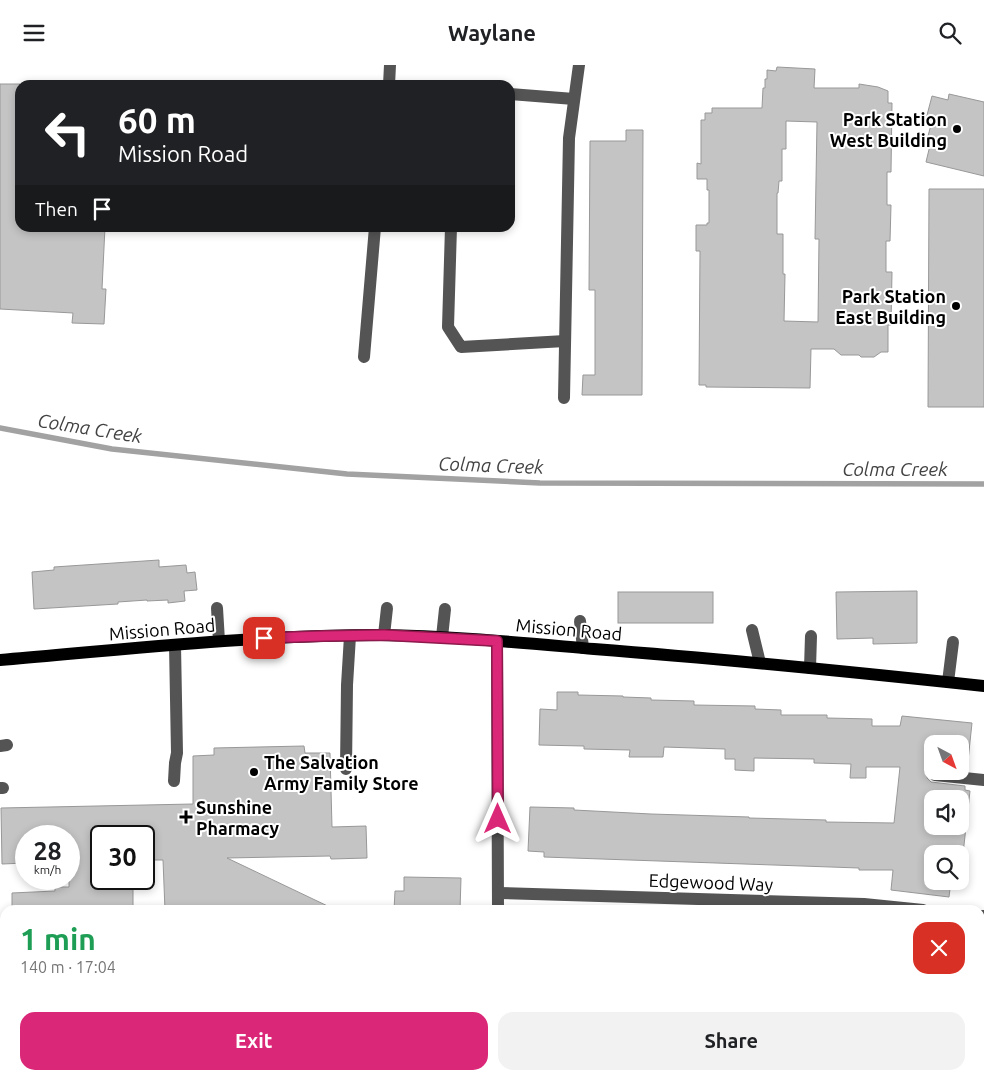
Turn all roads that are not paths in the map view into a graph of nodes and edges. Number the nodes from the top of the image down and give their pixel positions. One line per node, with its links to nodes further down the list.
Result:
1 (390, 65): 3 (street)
2 (579, 65): 5 (street)
3 (388, 80)
4 (515, 94): 5 (street)
5 (574, 99): 8 (street)
6 (375, 232): 9 (street)
7 (450, 232): 8 (street)
8 (565, 341): 10 (street)
9 (364, 357)
10 (564, 398)
11 (218, 608): 20 (street)
12 (386, 608): 16 (street)
13 (445, 609): 18 (street)
14 (580, 621): 24 (street)
15 (752, 631): 26 (street)
16 (384, 635): 17 (main road, Mission Road); 18 (main road, Mission Road)
17 (350, 636): 20 (main road, Mission Road); 30 (street)
18 (442, 637): 21 (main road, Mission Road)
19 (810, 637): 27 (street)
20 (219, 641): 23 (main road, Mission Road)
21 (497, 641): 24 (main road, Mission Road); 34 (street)
22 (953, 642): 28 (street)
23 (175, 645): 25 (main road, Mission Road); 33 (street)
24 (583, 648): 26 (main road, Mission Road)
25 (0, 660)
26 (760, 663): 27 (main road, Mission Road)
27 (810, 668): 28 (main road, Mission Road)
28 (948, 682): 29 (main road, Mission Road)
29 (984, 687)
30 (346, 769)
31 (969, 778): 32 (street)
32 (984, 780)
33 (174, 781)
34 (498, 893): 35 (street); 36 (street, Edgewood Way)
35 (498, 905)
36 (874, 905)

